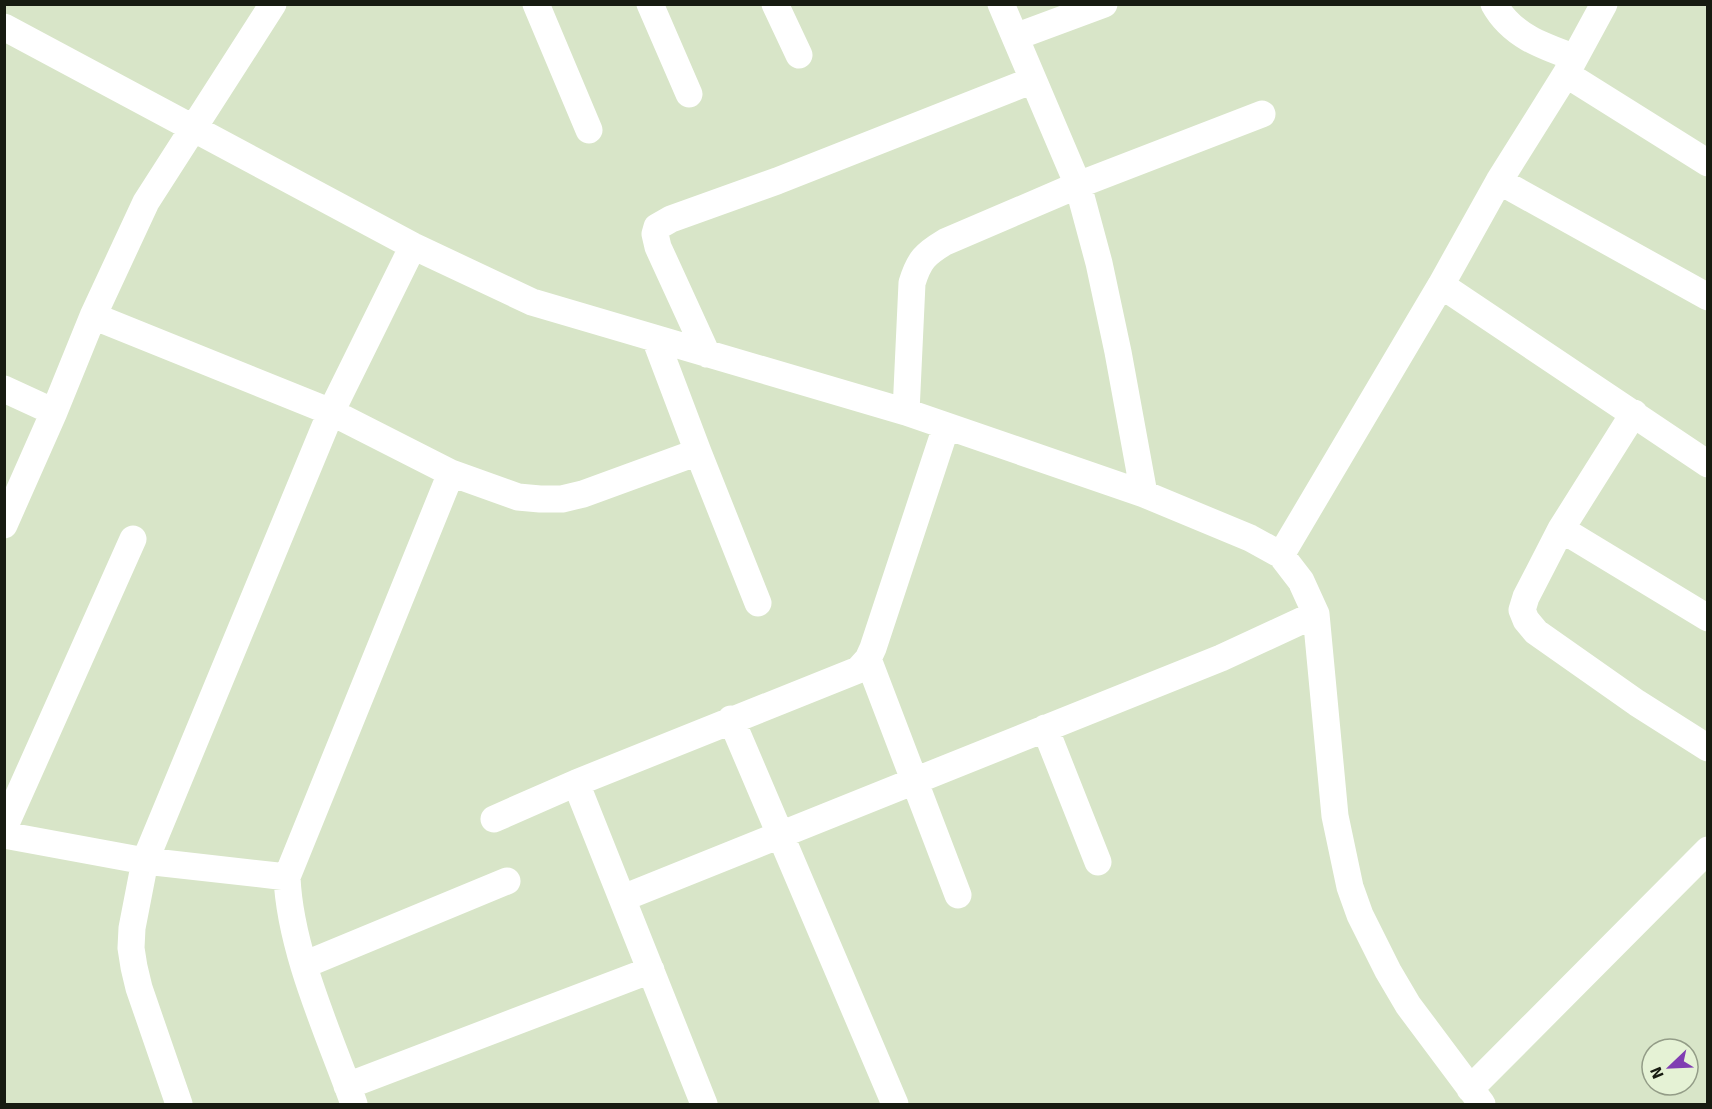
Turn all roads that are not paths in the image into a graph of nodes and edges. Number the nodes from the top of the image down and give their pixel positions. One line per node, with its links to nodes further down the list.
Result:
1 (273, 4): 16 (street)
2 (536, 4): 17 (street)
3 (650, 4): 14 (street)
4 (775, 4): 11 (street)
5 (1001, 4): 10 (street)
6 (1104, 4): 10 (street)
7 (1494, 4): 12 (street)
8 (1604, 4): 12 (street)
9 (4, 27): 16 (street)
10 (1015, 37): 13 (street)
11 (799, 55)
12 (1569, 65): 18 (street); 19 (street)
13 (1033, 80): 20 (street); 26 (street)
14 (689, 94)
15 (1262, 114): 20 (street)
16 (193, 128): 21 (street); 24 (street)
17 (589, 129)
18 (1707, 163)
19 (1499, 181): 22 (street); 23 (street)
20 (1078, 185): 30 (street); 37 (street)
21 (413, 246): 25 (street); 29 (street)
22 (1441, 285): 31 (street); 41 (street)
23 (1707, 297)
24 (93, 316): 28 (street); 29 (street)
25 (656, 340): 26 (street); 33 (street)
26 (706, 354): 30 (street)
27 (4, 389): 28 (street)
28 (54, 412): 36 (street)
29 (331, 412): 35 (street); 56 (street)
30 (906, 412): 32 (street)
31 (1634, 413): 34 (street); 39 (street)
32 (946, 428): 37 (street); 45 (street)
33 (698, 452): 35 (street); 42 (street)
34 (1707, 464)
35 (451, 473): 58 (street)
36 (13, 484): 38 (street)
37 (1144, 494): 41 (street)
38 (4, 525)
39 (1561, 529): 44 (street); 48 (street)
40 (133, 539): 52 (street)
41 (1281, 555): 43 (street)
42 (758, 603)
43 (1316, 614): 47 (street); 65 (street)
44 (1707, 618)
45 (868, 659): 46 (street); 49 (street)
46 (732, 719): 50 (street); 53 (street)
47 (1045, 728): 49 (street); 57 (street)
48 (1707, 747)
49 (915, 780): 53 (street); 60 (street)
50 (576, 783): 51 (street); 61 (street)
51 (494, 819)
52 (4, 828)
53 (780, 835): 61 (street); 68 (street)
54 (4, 836): 56 (street)
55 (1707, 850): 65 (street)
56 (145, 861): 58 (street); 66 (street)
57 (1098, 862)
58 (286, 877): 62 (street)
59 (507, 880): 62 (street)
60 (958, 895)
61 (623, 898): 63 (street)
62 (304, 965): 64 (street)
63 (651, 970): 64 (street); 67 (street)
64 (350, 1095)
65 (1476, 1097)
66 (179, 1104)
67 (704, 1104)
68 (895, 1104)

